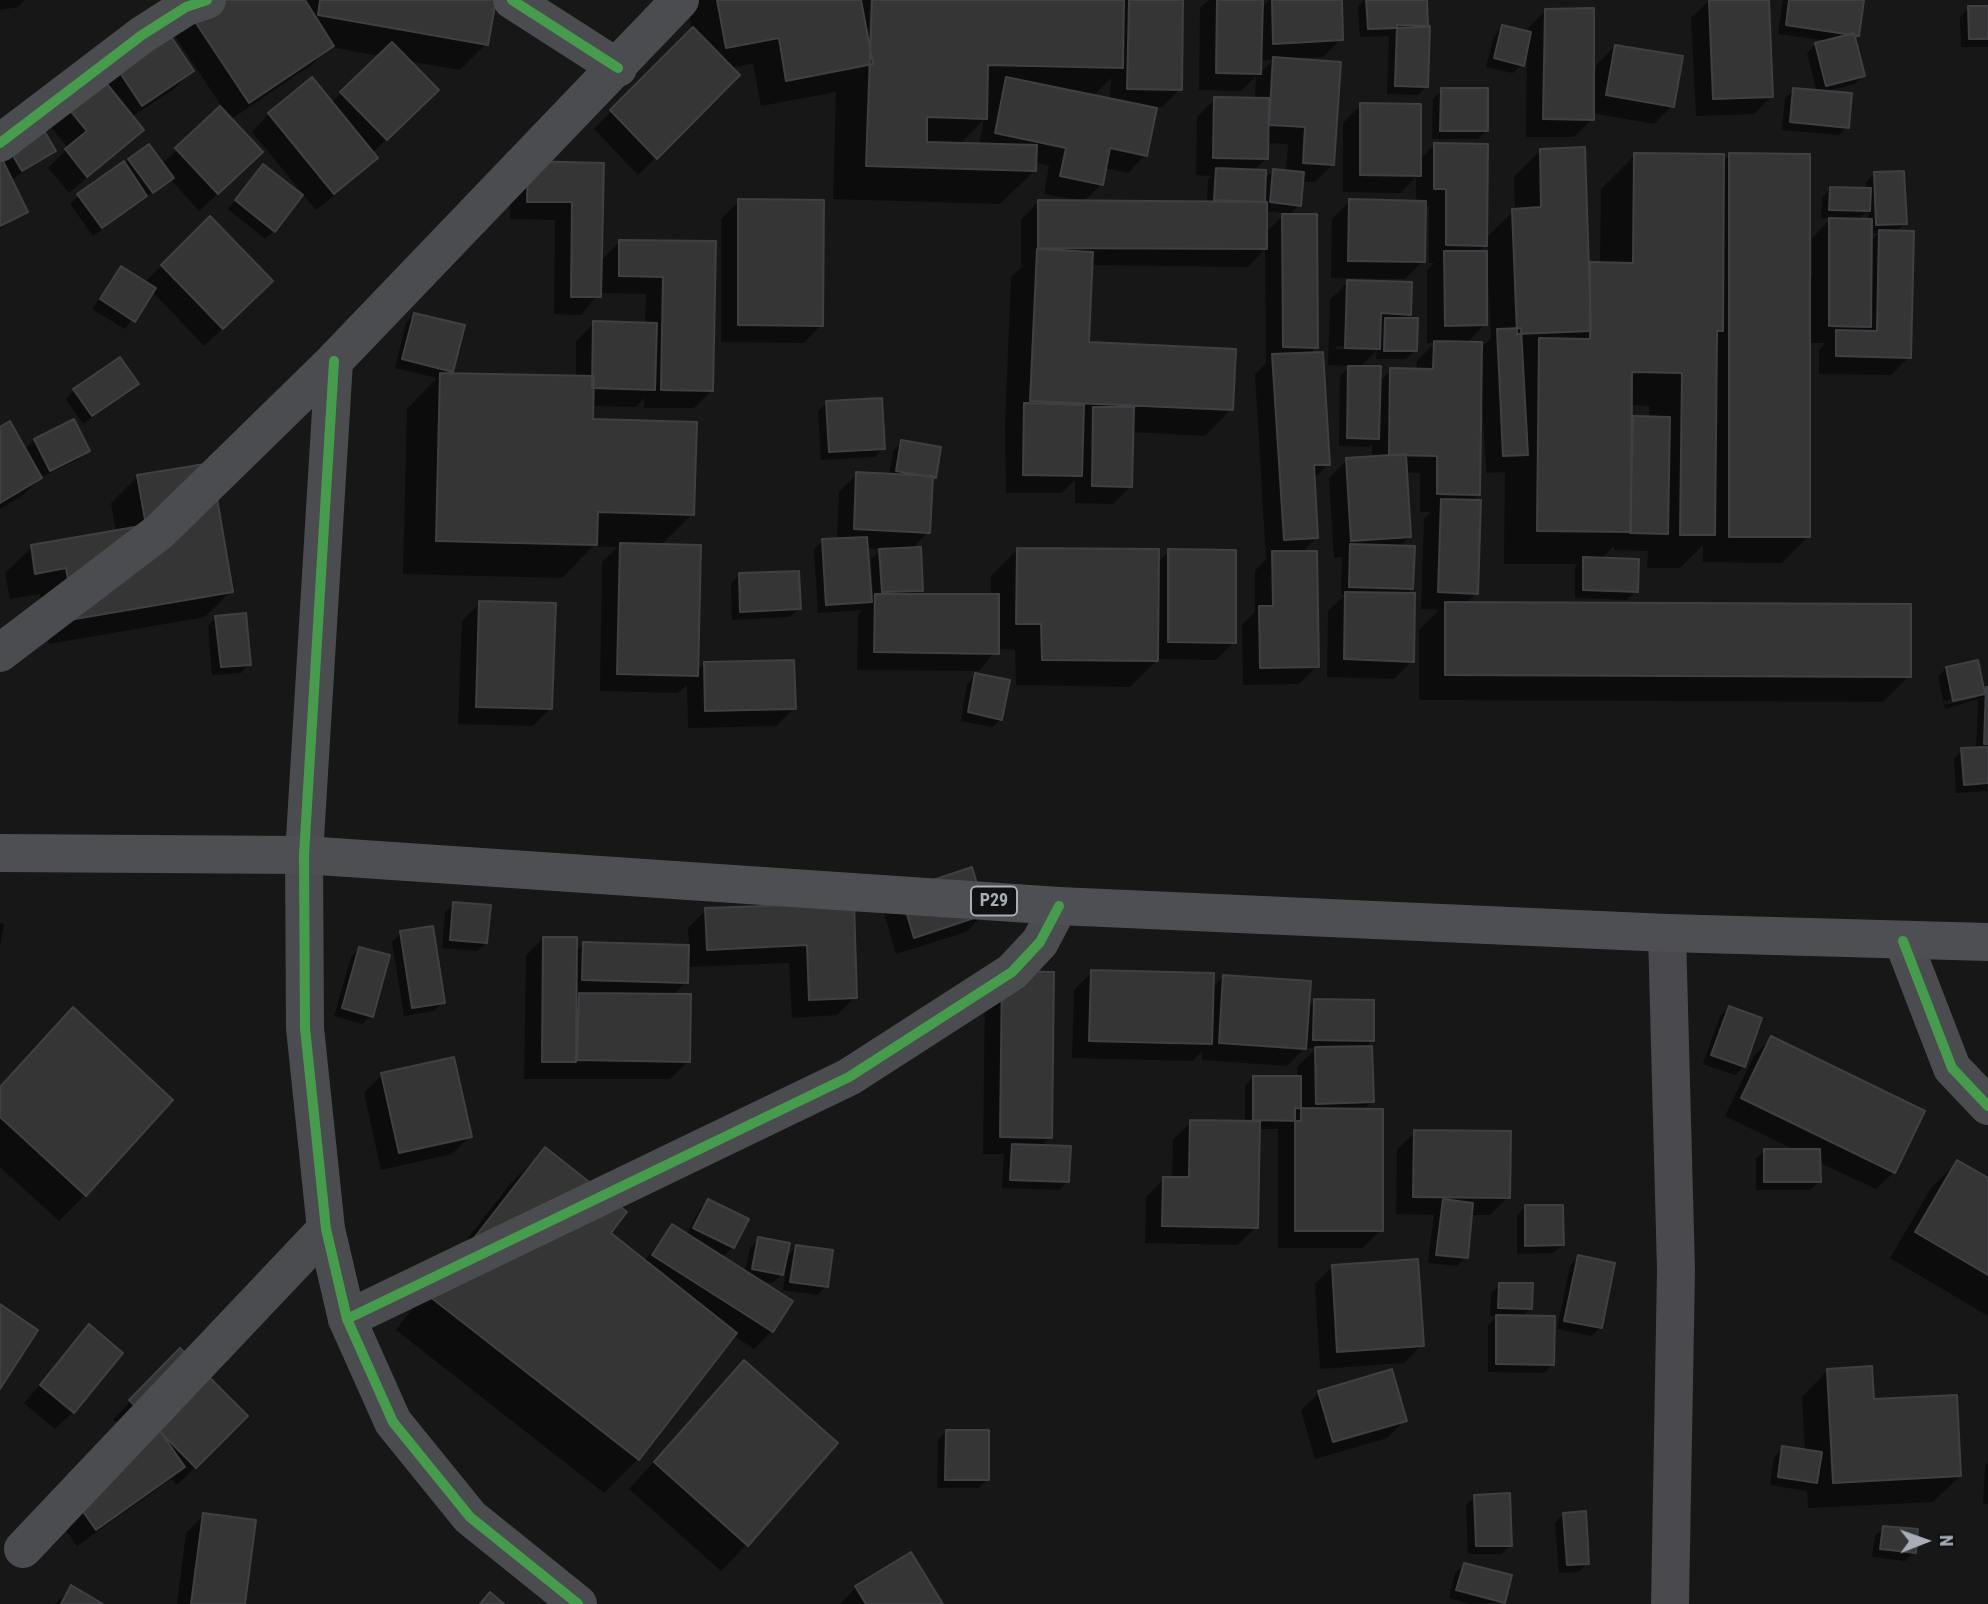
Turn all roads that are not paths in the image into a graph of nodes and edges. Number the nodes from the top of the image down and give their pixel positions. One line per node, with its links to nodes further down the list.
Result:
1 (207, 0): 5 (street)
2 (512, 0): 4 (street)
3 (680, 0): 4 (street)
4 (618, 68): 6 (street)
5 (0, 143)
6 (334, 361): 7 (street); 9 (street)
7 (0, 653)
8 (0, 853): 9 (main road, P29)
9 (304, 855): 10 (main road, P29); 15 (street)
10 (1059, 905): 11 (main road, P29); 16 (street)
11 (1667, 933): 12 (main road, P29); 19 (main road)
12 (1903, 941): 13 (main road, P29); 14 (street)
13 (1988, 942)
14 (1988, 1106)
15 (326, 1229): 16 (street); 17 (street)
16 (347, 1319): 18 (street)
17 (23, 1549)
18 (578, 1604)
19 (1670, 1604)

